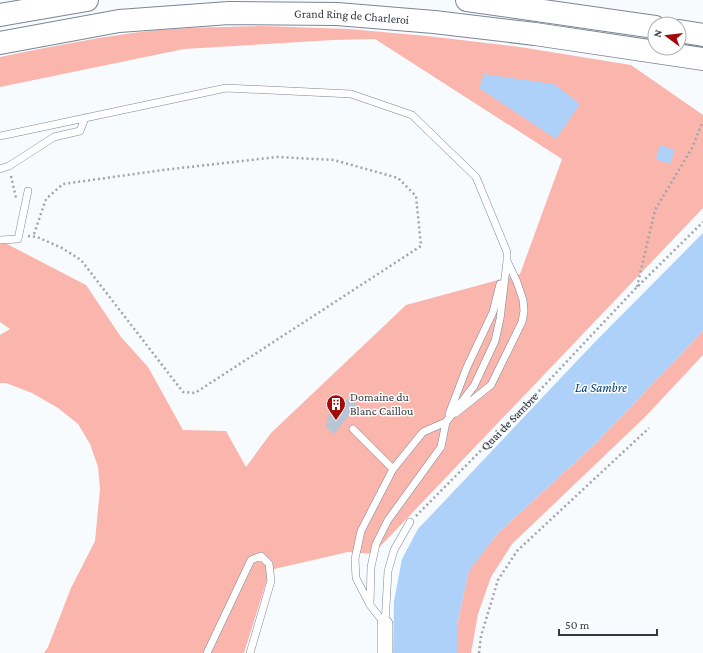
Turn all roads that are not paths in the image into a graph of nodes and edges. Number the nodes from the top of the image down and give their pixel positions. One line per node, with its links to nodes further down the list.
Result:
1 (87, 0): 3 (highway)
2 (467, 0): 4 (highway)
3 (0, 15)
4 (645, 26)
5 (687, 32): 6 (highway)
6 (703, 35)
7 (0, 43): 8 (highway, Grand Ring de Charleroi)
8 (703, 59)
9 (85, 118): 10 (lane); 11 (lane); 14 (lane)
10 (0, 136)
11 (0, 169)
12 (28, 191): 13 (lane)
13 (0, 240)
14 (507, 261): 15 (lane); 15 (lane); 15 (lane)
15 (446, 422): 17 (lane); 19 (lane)
16 (353, 429): 17 (lane)
17 (394, 469): 19 (lane)
18 (410, 522): 20 (lane)
19 (370, 605): 20 (lane)
20 (385, 624): 23 (street)
21 (207, 653): 22 (lane)
22 (250, 653)
23 (385, 653)

